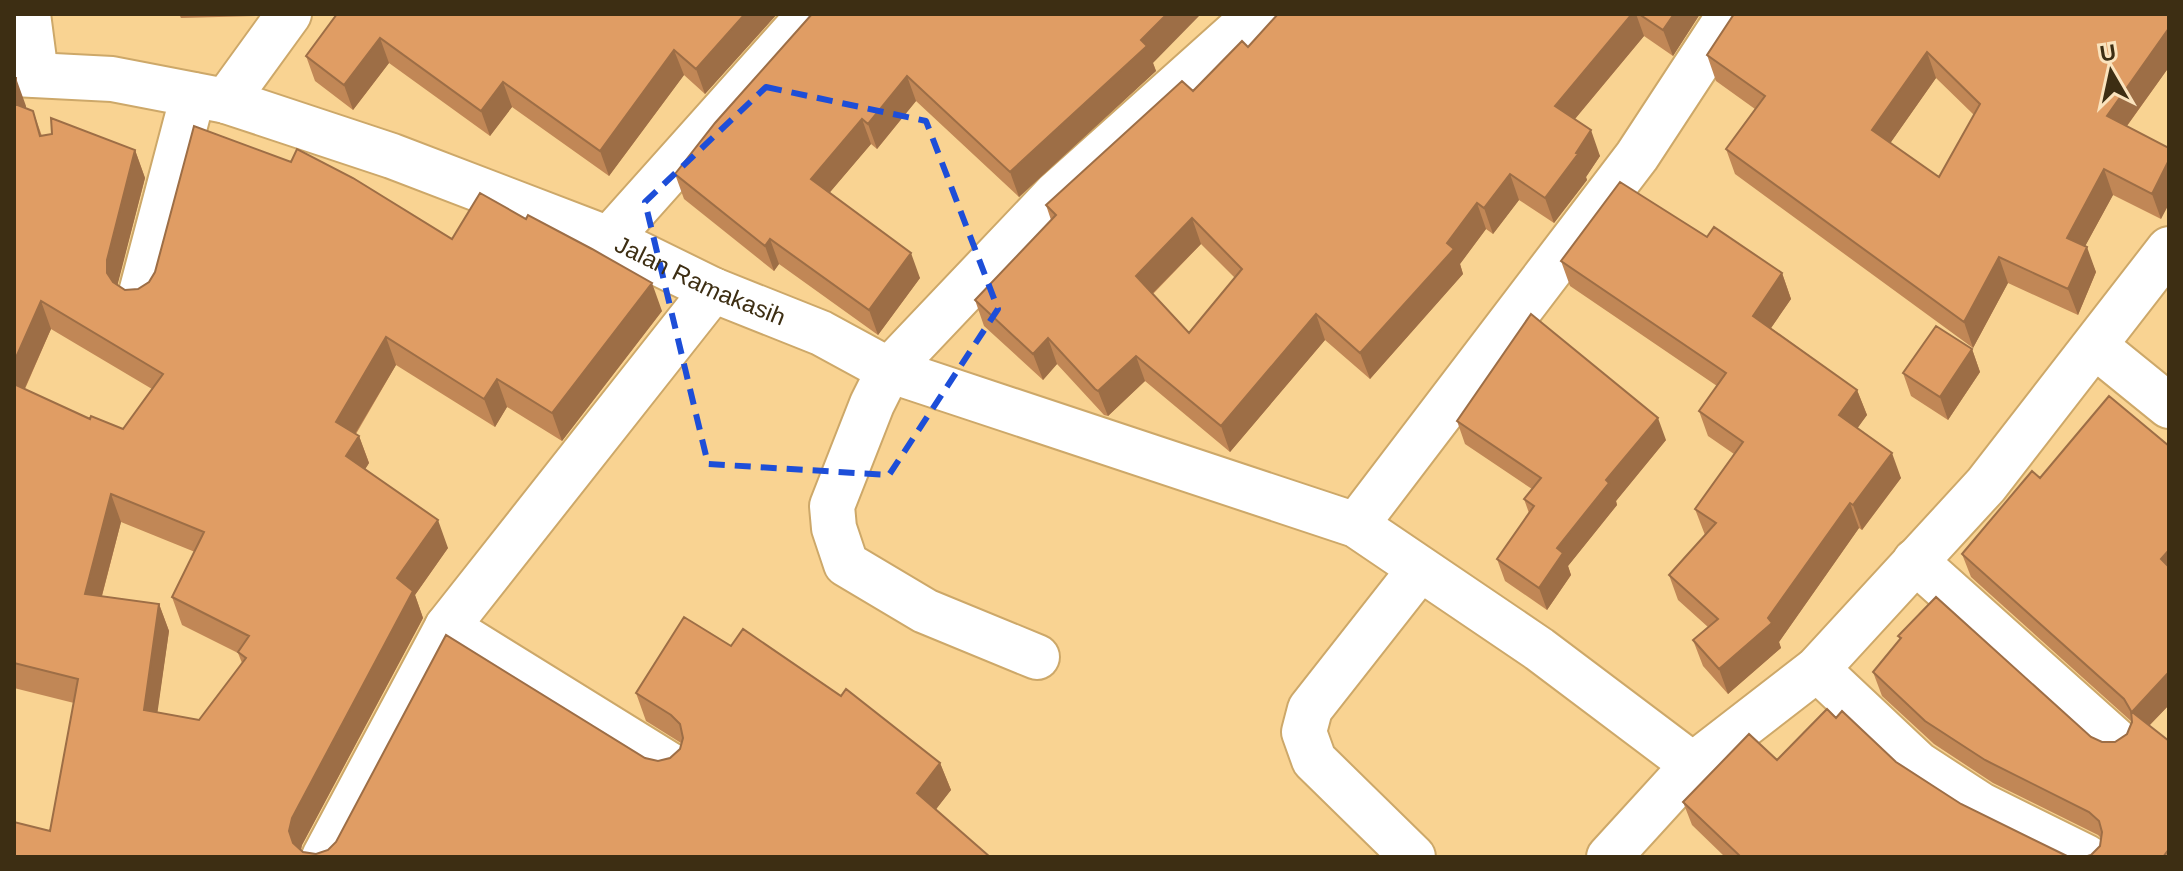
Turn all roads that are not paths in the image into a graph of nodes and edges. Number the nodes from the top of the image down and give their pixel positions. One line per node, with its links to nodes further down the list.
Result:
1 (28, 14): 6 (street)
2 (289, 14): 7 (street)
3 (810, 14): 8 (street)
4 (1257, 14): 13 (street)
5 (1730, 14): 15 (street)
6 (25, 74): 7 (street, Jalan Ramakasih)
7 (210, 98): 8 (street, Jalan Ramakasih); 11 (street)
8 (609, 239): 10 (street, Jalan Ramakasih)
9 (2169, 249): 12 (street)
10 (713, 290): 13 (street, Jalan Ramakasih); 18 (street)
11 (141, 293)
12 (2095, 346): 14 (street); 16 (street)
13 (889, 370): 15 (street, Jalan Ramakasih); 19 (street)
14 (2169, 406)
15 (1356, 525): 17 (street, Jalan Ramakasih)
16 (1915, 561): 20 (street); 21 (street)
17 (1420, 569): 23 (street, Jalan Ramakasih); 25 (street)
18 (447, 627): 22 (street); 24 (street)
19 (1037, 657)
20 (1817, 669): 23 (street); 27 (street)
21 (2116, 741)
22 (668, 764)
23 (1693, 765): 26 (street)
24 (324, 857)
25 (1413, 857)
26 (1609, 857)
27 (2086, 857)

